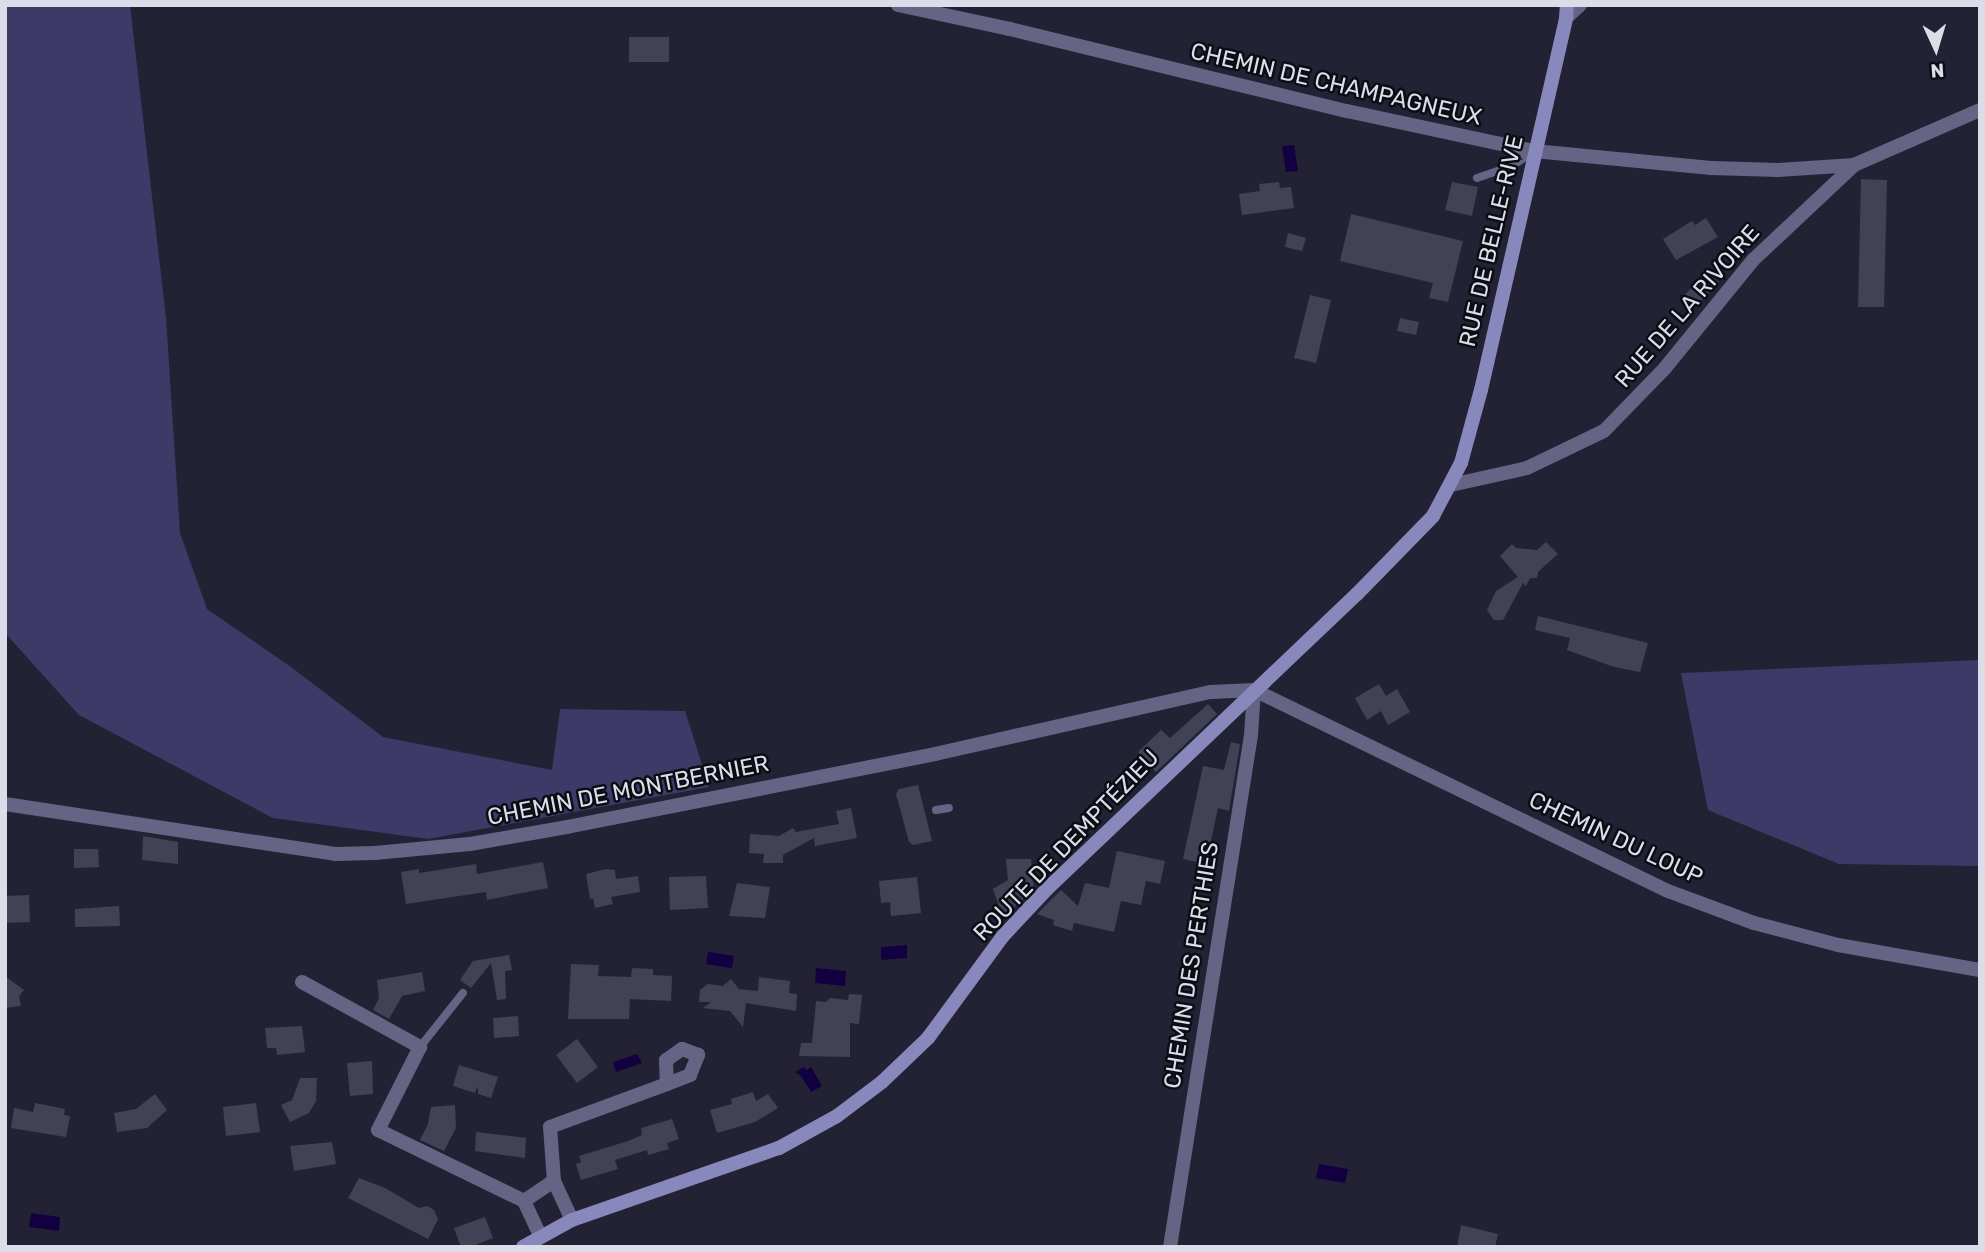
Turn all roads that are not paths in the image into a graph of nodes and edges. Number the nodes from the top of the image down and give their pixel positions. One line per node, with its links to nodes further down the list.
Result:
1 (898, 5): 5 (street, CHEMIN DE CHAMPAGNEUX)
2 (1580, 5): 3 (street)
3 (1567, 11): 5 (street, RUE DE BELLE-RIVE)
4 (1980, 110): 6 (street, RUE DE LA RIVOIRE)
5 (1534, 151): 6 (street, CHEMIN DE CHAMPAGNEUX); 7 (lane); 8 (street, RUE DE BELLE-RIVE)
6 (1854, 165): 8 (street, RUE DE LA RIVOIRE)
7 (1477, 178)
8 (1451, 485): 9 (street, ROUTE DE DEMPTÉZIEU)
9 (1254, 690): 10 (street, CHEMIN DE MONTBERNIER); 13 (street, CHEMIN DU LOUP); 20 (street, ROUTE DE DEMPTÉZIEU); 23 (street, CHEMIN DES PERTHIES)
10 (5, 804)
11 (949, 808): 12 (lane)
12 (936, 810)
13 (1980, 970)
14 (302, 982): 16 (street)
15 (463, 993): 16 (lane)
16 (420, 1047): 19 (street)
17 (667, 1084): 18 (street)
18 (554, 1181): 19 (street); 20 (street)
19 (524, 1202): 21 (street)
20 (572, 1220): 21 (street, ROUTE DE DEMPTÉZIEU)
21 (540, 1236): 22 (street, ROUTE DE DEMPTÉZIEU)
22 (523, 1247)
23 (1170, 1247)

